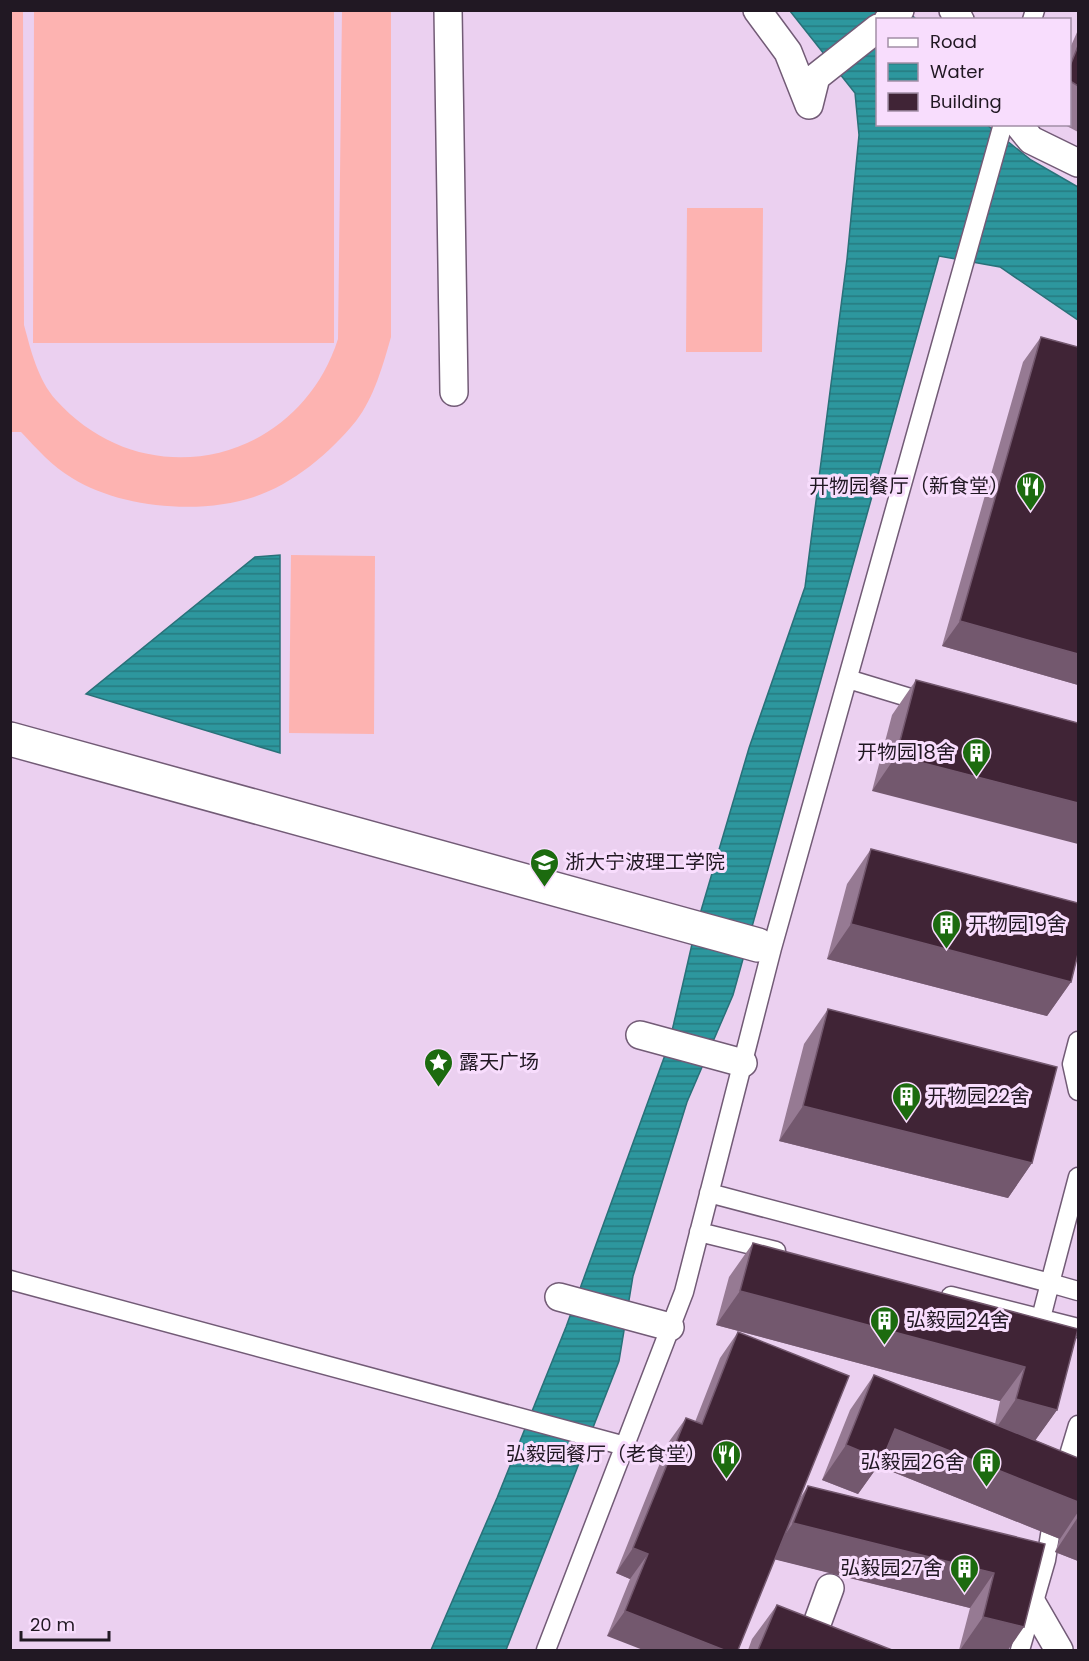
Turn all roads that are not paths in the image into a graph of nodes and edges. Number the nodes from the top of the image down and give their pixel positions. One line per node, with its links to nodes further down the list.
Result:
1 (448, 10): 7 (street)
2 (757, 10): 3 (street)
3 (876, 30)
4 (1002, 126): 8 (lane)
5 (1020, 126): 6 (street)
6 (1078, 163)
7 (454, 392)
8 (848, 679): 9 (lane); 11 (lane)
9 (947, 709)
10 (10, 740): 11 (street)
11 (765, 946): 14 (lane)
12 (640, 1035): 14 (street)
13 (1078, 1041): 15 (lane)
14 (732, 1060): 17 (lane)
15 (1078, 1091)
16 (1078, 1177): 21 (lane)
17 (709, 1193): 18 (lane); 21 (lane)
18 (699, 1232): 19 (lane); 26 (lane)
19 (790, 1255)
20 (10, 1280): 29 (lane)
21 (1050, 1283): 22 (lane); 25 (lane)
22 (1078, 1291)
23 (938, 1293): 25 (lane)
24 (559, 1298): 26 (street)
25 (1041, 1318): 27 (lane)
26 (670, 1327): 29 (lane)
27 (1078, 1328)
28 (1078, 1425): 31 (lane)
29 (618, 1444): 32 (lane)
30 (830, 1588): 33 (street)
31 (1033, 1605): 34 (lane); 35 (street)
32 (546, 1650)
33 (821, 1650)
34 (1020, 1650)
35 (1059, 1650)

